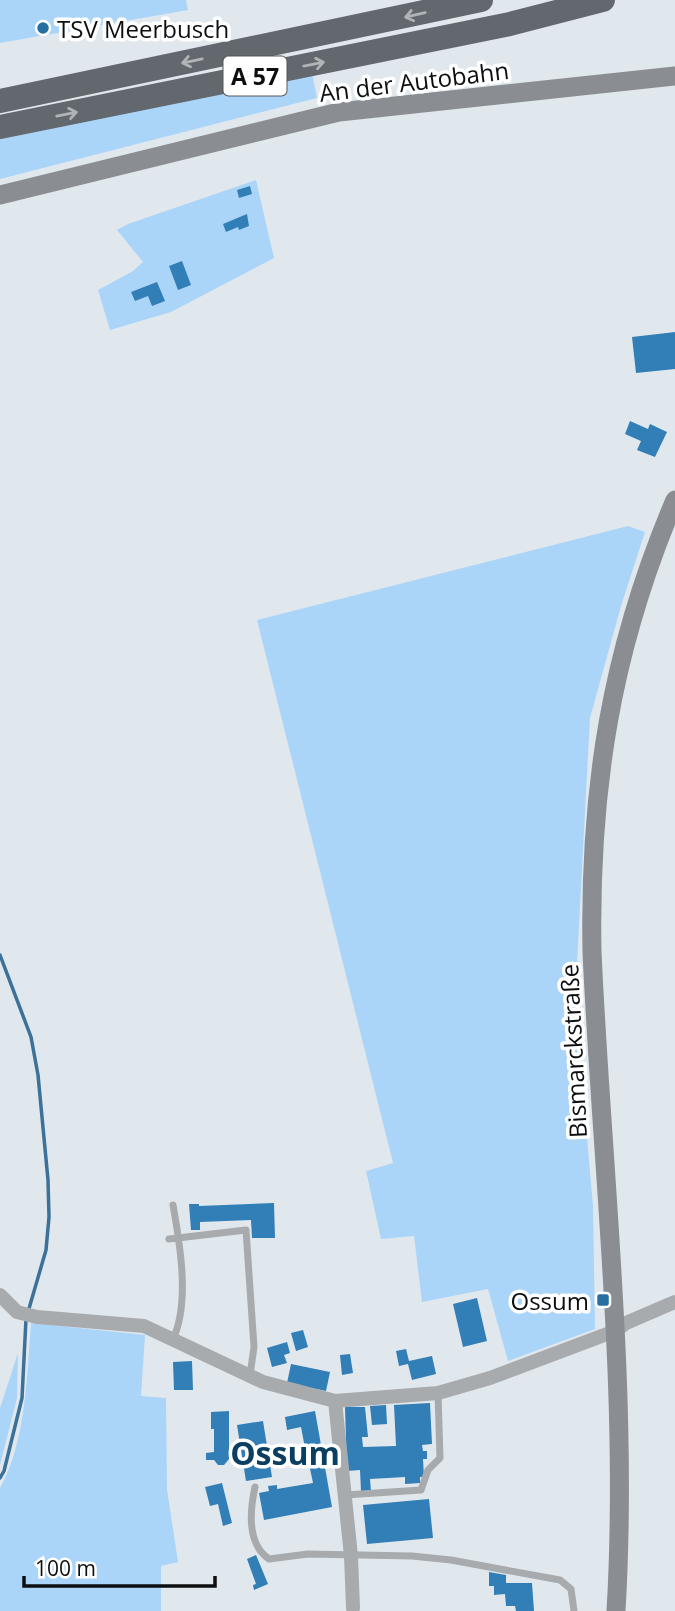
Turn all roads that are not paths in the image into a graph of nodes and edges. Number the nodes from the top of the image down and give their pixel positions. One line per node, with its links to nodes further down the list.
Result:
1 (481, 0): 4 (highway, A 57, one-way to 4)
2 (603, 0): 5 (highway, A 57, one-way to 2)
3 (675, 76): 6 (street, An der Autobahn)
4 (0, 100)
5 (0, 127)
6 (0, 195)
7 (675, 500): 13 (street, Bismarckstraße)
8 (173, 1205): 9 (lane)
9 (179, 1238): 10 (lane); 14 (lane); 15 (lane)
10 (169, 1239)
11 (0, 1295): 14 (street)
12 (675, 1302): 13 (street)
13 (625, 1325): 16 (street); 23 (street, Bismarckstraße)
14 (173, 1339): 15 (street)
15 (250, 1375): 17 (street)
16 (438, 1393): 17 (street); 19 (lane)
17 (335, 1401): 19 (street)
18 (255, 1488): 20 (lane)
19 (344, 1495): 20 (street)
20 (351, 1556): 21 (street); 22 (lane)
21 (349, 1610)
22 (574, 1611)
23 (616, 1611)

